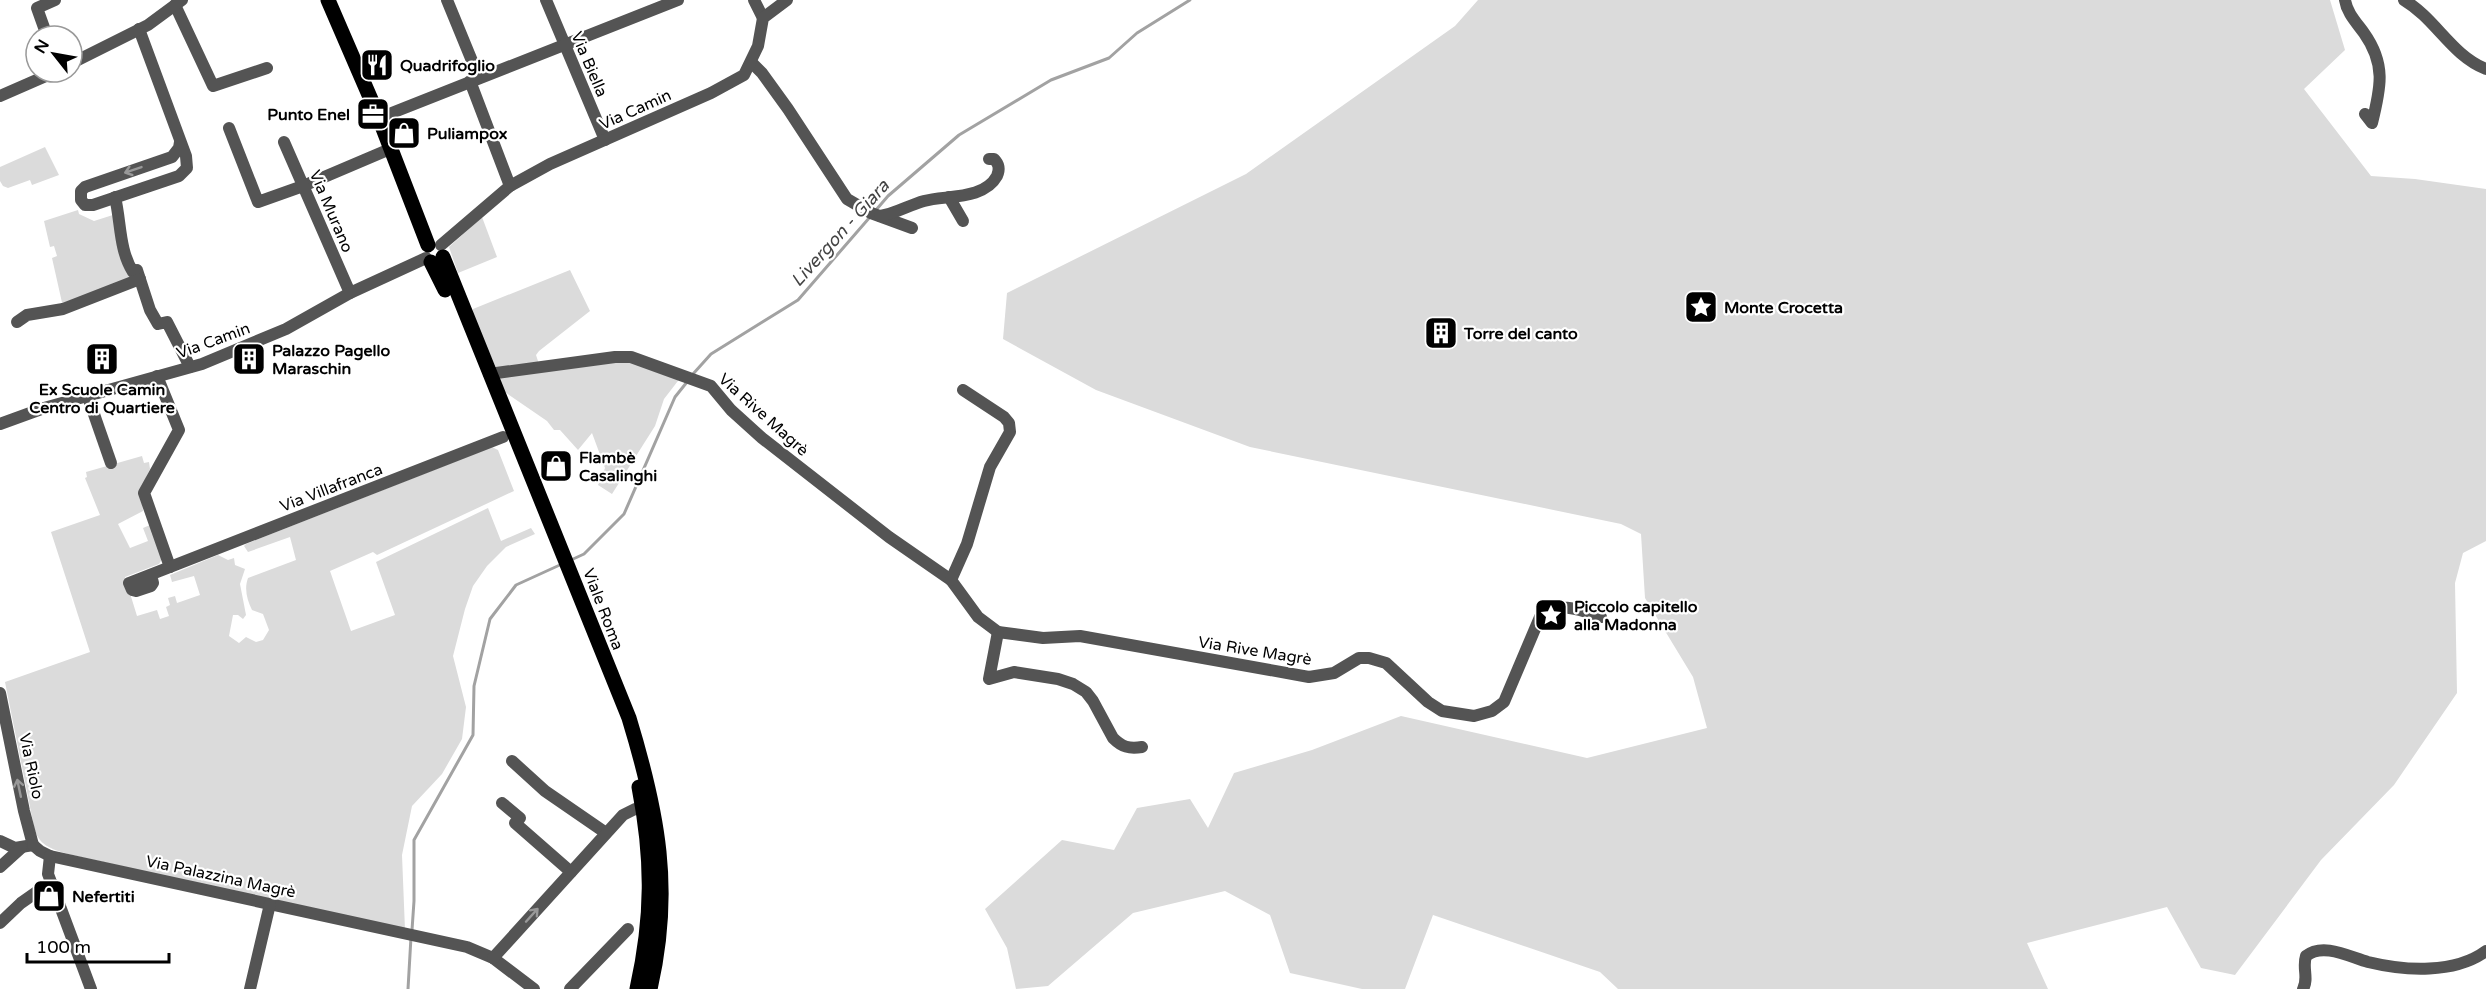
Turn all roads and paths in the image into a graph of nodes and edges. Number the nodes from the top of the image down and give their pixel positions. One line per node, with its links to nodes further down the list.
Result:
1 (55, 0): 12 (street)
2 (328, 0): 23 (main road, Viale Roma)
3 (447, 0): 19 (street)
4 (546, 0): 14 (street, Via Biella)
5 (678, 0): 14 (street)
6 (754, 0): 11 (street)
7 (787, 0): 11 (street)
8 (2345, 0): 22 (street)
9 (2404, 0): 18 (street)
10 (179, 3): 13 (street); 17 (street)
11 (763, 18): 16 (street, Via Camin)
12 (42, 24)
13 (140, 29): 15 (street); 28 (street)
14 (564, 46): 19 (street); 25 (street, Via Biella)
15 (84, 57)
16 (751, 62): 25 (street, Via Camin); 34 (street)
17 (267, 68)
18 (2486, 69)
19 (474, 80): 23 (street); 31 (street)
20 (28, 84): 21 (street)
21 (0, 96)
22 (2365, 114)
23 (379, 118): 27 (main road, Viale Roma)
24 (229, 128): 30 (street)
25 (605, 140): 31 (street, Via Camin)
26 (284, 142): 30 (street, Via Murano)
27 (390, 149): 30 (street); 37 (main road, Viale Roma)
28 (181, 157): 32 (street); 32 (street, one-way to 32)
29 (989, 159): 33 (street)
30 (303, 186): 39 (street, Via Murano)
31 (510, 186): 37 (street, Via Camin)
32 (115, 197): 38 (street)
33 (949, 197): 34 (street); 35 (street)
34 (878, 216): 36 (street)
35 (963, 221)
36 (912, 228)
37 (434, 254): 39 (street, Via Camin); 43 (main road, Viale Roma)
38 (139, 274): 40 (street); 41 (street)
39 (350, 294): 41 (street, Via Camin)
40 (17, 322)
41 (190, 367): 42 (street, Via Camin)
42 (157, 376): 45 (street, Via Camin); 49 (street)
43 (484, 376): 47 (main road, Viale Roma); 51 (street, Via Rive Magrè)
44 (963, 390): 51 (street)
45 (88, 397): 46 (street, Via Camin); 48 (street)
46 (0, 424)
47 (508, 435): 49 (street, Via Villafranca); 53 (main road, Viale Roma)
48 (111, 463)
49 (170, 567): 50 (street, Via Villafranca)
50 (151, 575)
51 (951, 580): 54 (street, Via Rive Magrè)
52 (1601, 617): 54 (street, Via Rive Magrè)
53 (589, 632): 59 (main road, Viale Roma); 77 (main road, Viale Roma)
54 (998, 632): 56 (street)
55 (0, 693): 62 (street, Via Riolo, one-way to 55)
56 (1142, 747)
57 (512, 761): 60 (street)
58 (502, 803): 65 (street)
59 (643, 810): 60 (street); 76 (main road, Viale Roma)
60 (606, 833): 65 (street)
61 (0, 841): 62 (street, Via Palazzina Magrè)
62 (27, 846): 63 (street, Via Palazzina Magrè); 64 (street)
63 (50, 856): 66 (street); 67 (street, Via Palazzina Magrè)
64 (0, 867)
65 (571, 872): 71 (street, one-way to 65)
66 (51, 882): 68 (street); 72 (street)
67 (270, 904): 71 (street, Via Palazzina Magrè); 73 (street)
68 (0, 923)
69 (628, 929): 75 (street)
70 (2486, 951): 78 (street)
71 (494, 958): 74 (street, Via Palazzina Magrè)
72 (91, 989)
73 (250, 989)
74 (534, 989)
75 (570, 989)
76 (637, 989)
77 (650, 989)
78 (2303, 989)

